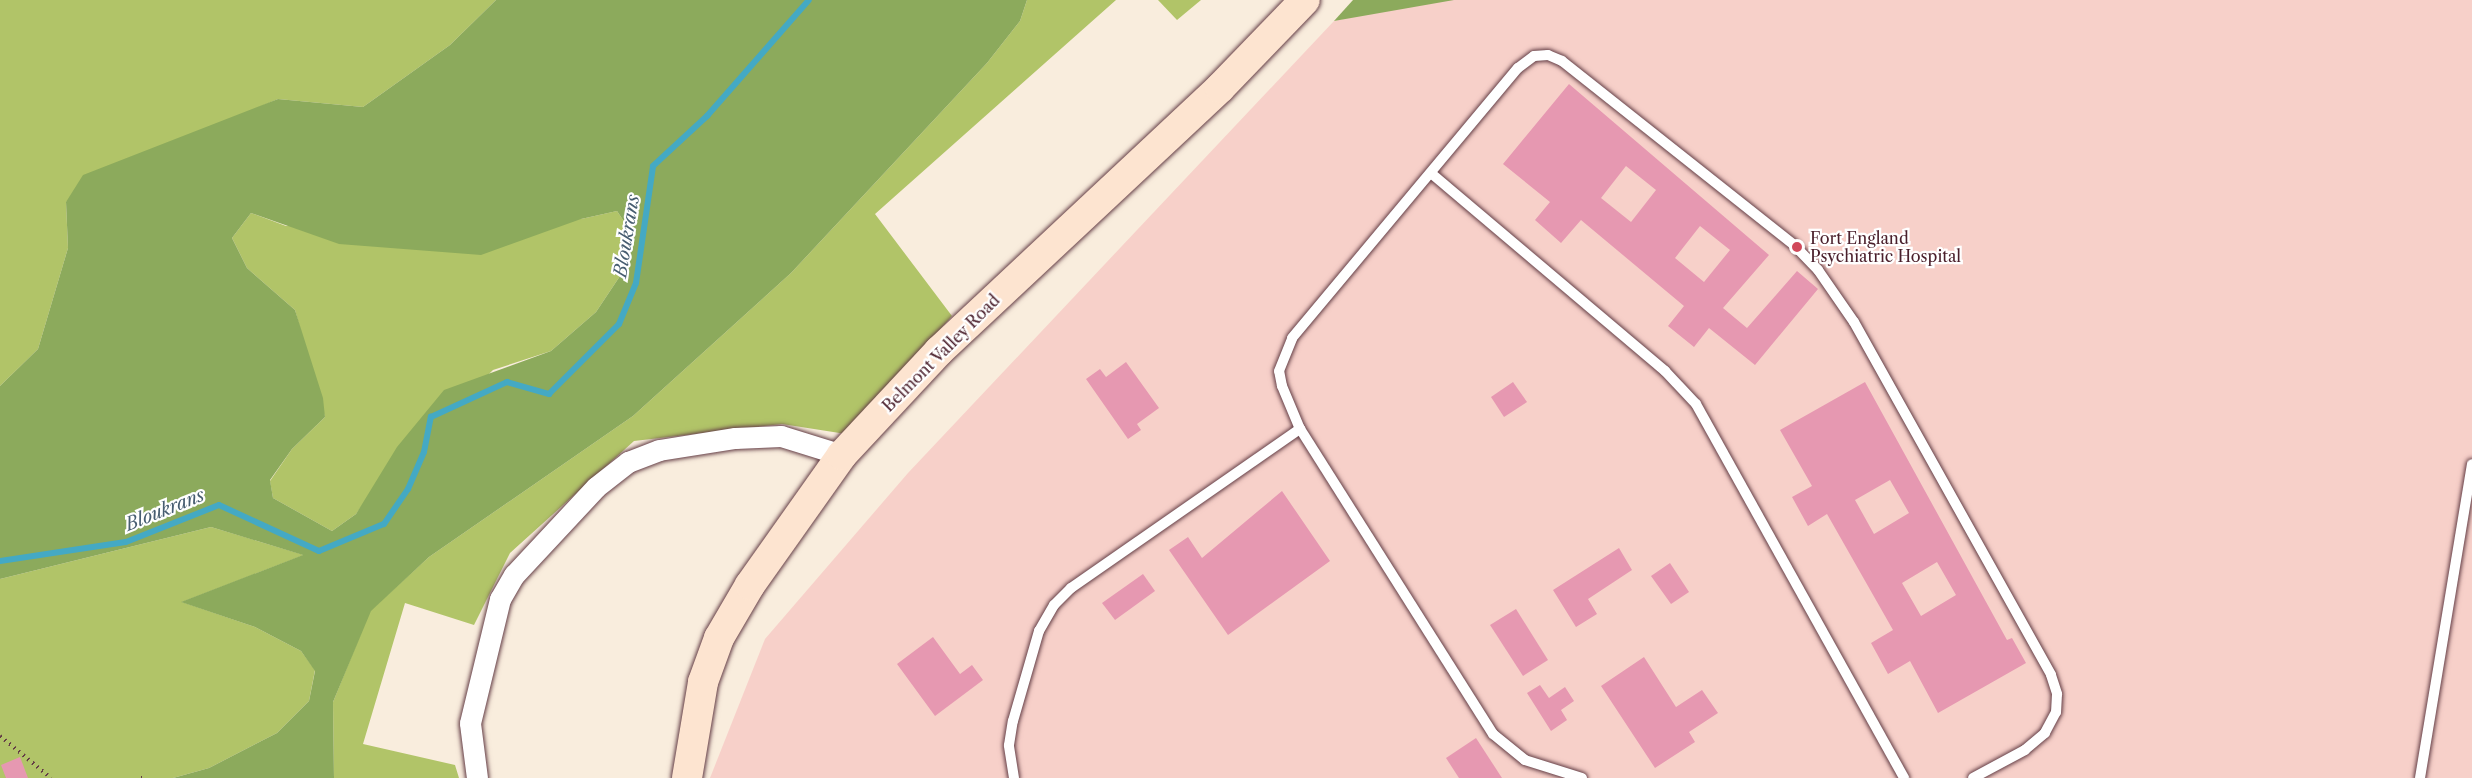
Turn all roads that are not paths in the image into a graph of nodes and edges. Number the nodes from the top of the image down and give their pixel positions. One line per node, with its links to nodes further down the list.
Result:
1 (1305, 0): 4 (street, Belmont Valley Road)
2 (1432, 174): 3 (lane); 10 (lane); 11 (lane)
3 (1300, 429): 8 (lane); 9 (lane)
4 (842, 455): 6 (street); 7 (street, Belmont Valley Road)
5 (2472, 464): 12 (lane)
6 (477, 778)
7 (687, 778)
8 (1014, 778)
9 (1582, 778)
10 (1904, 778)
11 (1974, 778)
12 (2420, 778)

